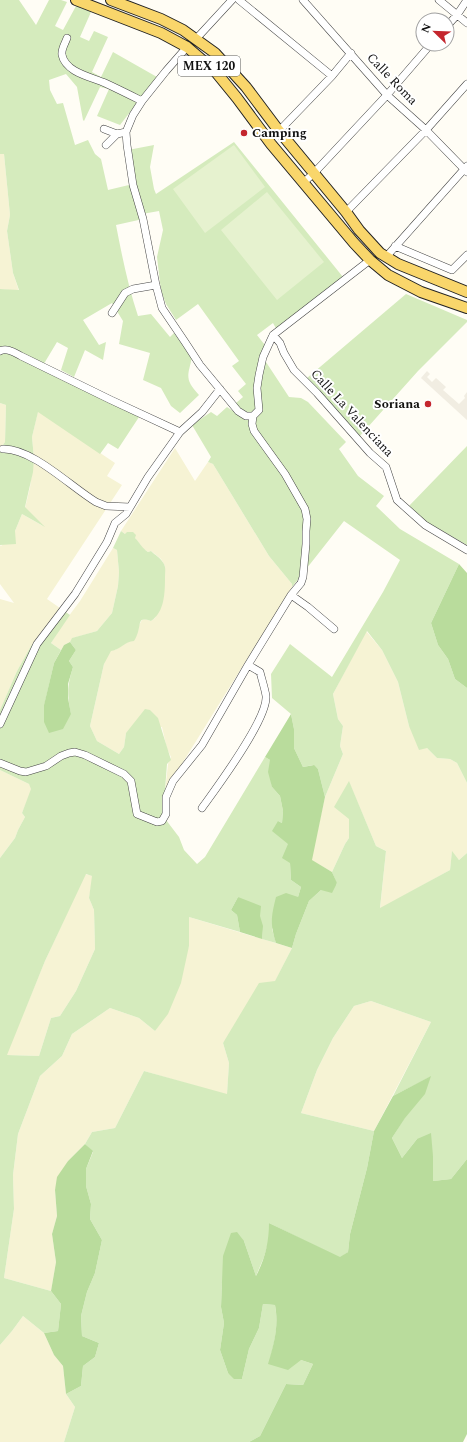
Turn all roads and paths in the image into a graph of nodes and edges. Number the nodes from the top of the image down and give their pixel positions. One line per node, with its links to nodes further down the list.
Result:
1 (76, 0): 13 (main road, MEX 120)
2 (232, 0): 12 (street)
3 (239, 0): 16 (street)
4 (303, 0): 15 (street, Calle Roma)
5 (439, 0): 8 (street)
6 (467, 0): 8 (street)
7 (119, 1): 12 (main road, MEX 120)
8 (457, 14): 9 (street); 10 (street)
9 (455, 16)
10 (467, 23)
11 (68, 38): 19 (street)
12 (196, 39): 22 (main road, MEX 120)
13 (187, 47): 19 (street); 28 (main road, MEX 120)
14 (424, 52): 18 (street)
15 (351, 53): 16 (street); 18 (street, Calle Roma)
16 (332, 76): 22 (street)
17 (467, 84): 21 (street)
18 (387, 95): 21 (street, Calle Roma); 27 (street)
19 (142, 101): 23 (street)
20 (104, 129): 24 (street)
21 (426, 130): 26 (street, Calle Roma); 29 (street)
22 (279, 131): 27 (main road, MEX 120)
23 (126, 132): 24 (street); 34 (street)
24 (117, 134): 25 (street)
25 (106, 145)
26 (466, 169): 30 (street)
27 (316, 171): 28 (street); 29 (main road, MEX 120)
28 (303, 183): 33 (main road, MEX 120)
29 (346, 212): 32 (main road, MEX 120)
30 (395, 246): 31 (street); 32 (street)
31 (467, 255)
32 (386, 257): 35 (main road, MEX 120)
33 (370, 260): 36 (main road, MEX 120); 38 (street)
34 (156, 284): 37 (street); 40 (street)
35 (467, 292)
36 (467, 308)
37 (112, 313)
38 (273, 335): 41 (street); 45 (street, Calle La Valenciana)
39 (0, 351): 42 (street)
40 (220, 390): 41 (street); 42 (street)
41 (253, 416): 46 (street)
42 (180, 432): 44 (street)
43 (2, 449): 44 (street)
44 (130, 507): 49 (street)
45 (467, 550)
46 (291, 595): 47 (street); 48 (street)
47 (334, 629)
48 (248, 665): 50 (street); 51 (street)
49 (0, 724)
50 (0, 763)
51 (202, 808)

